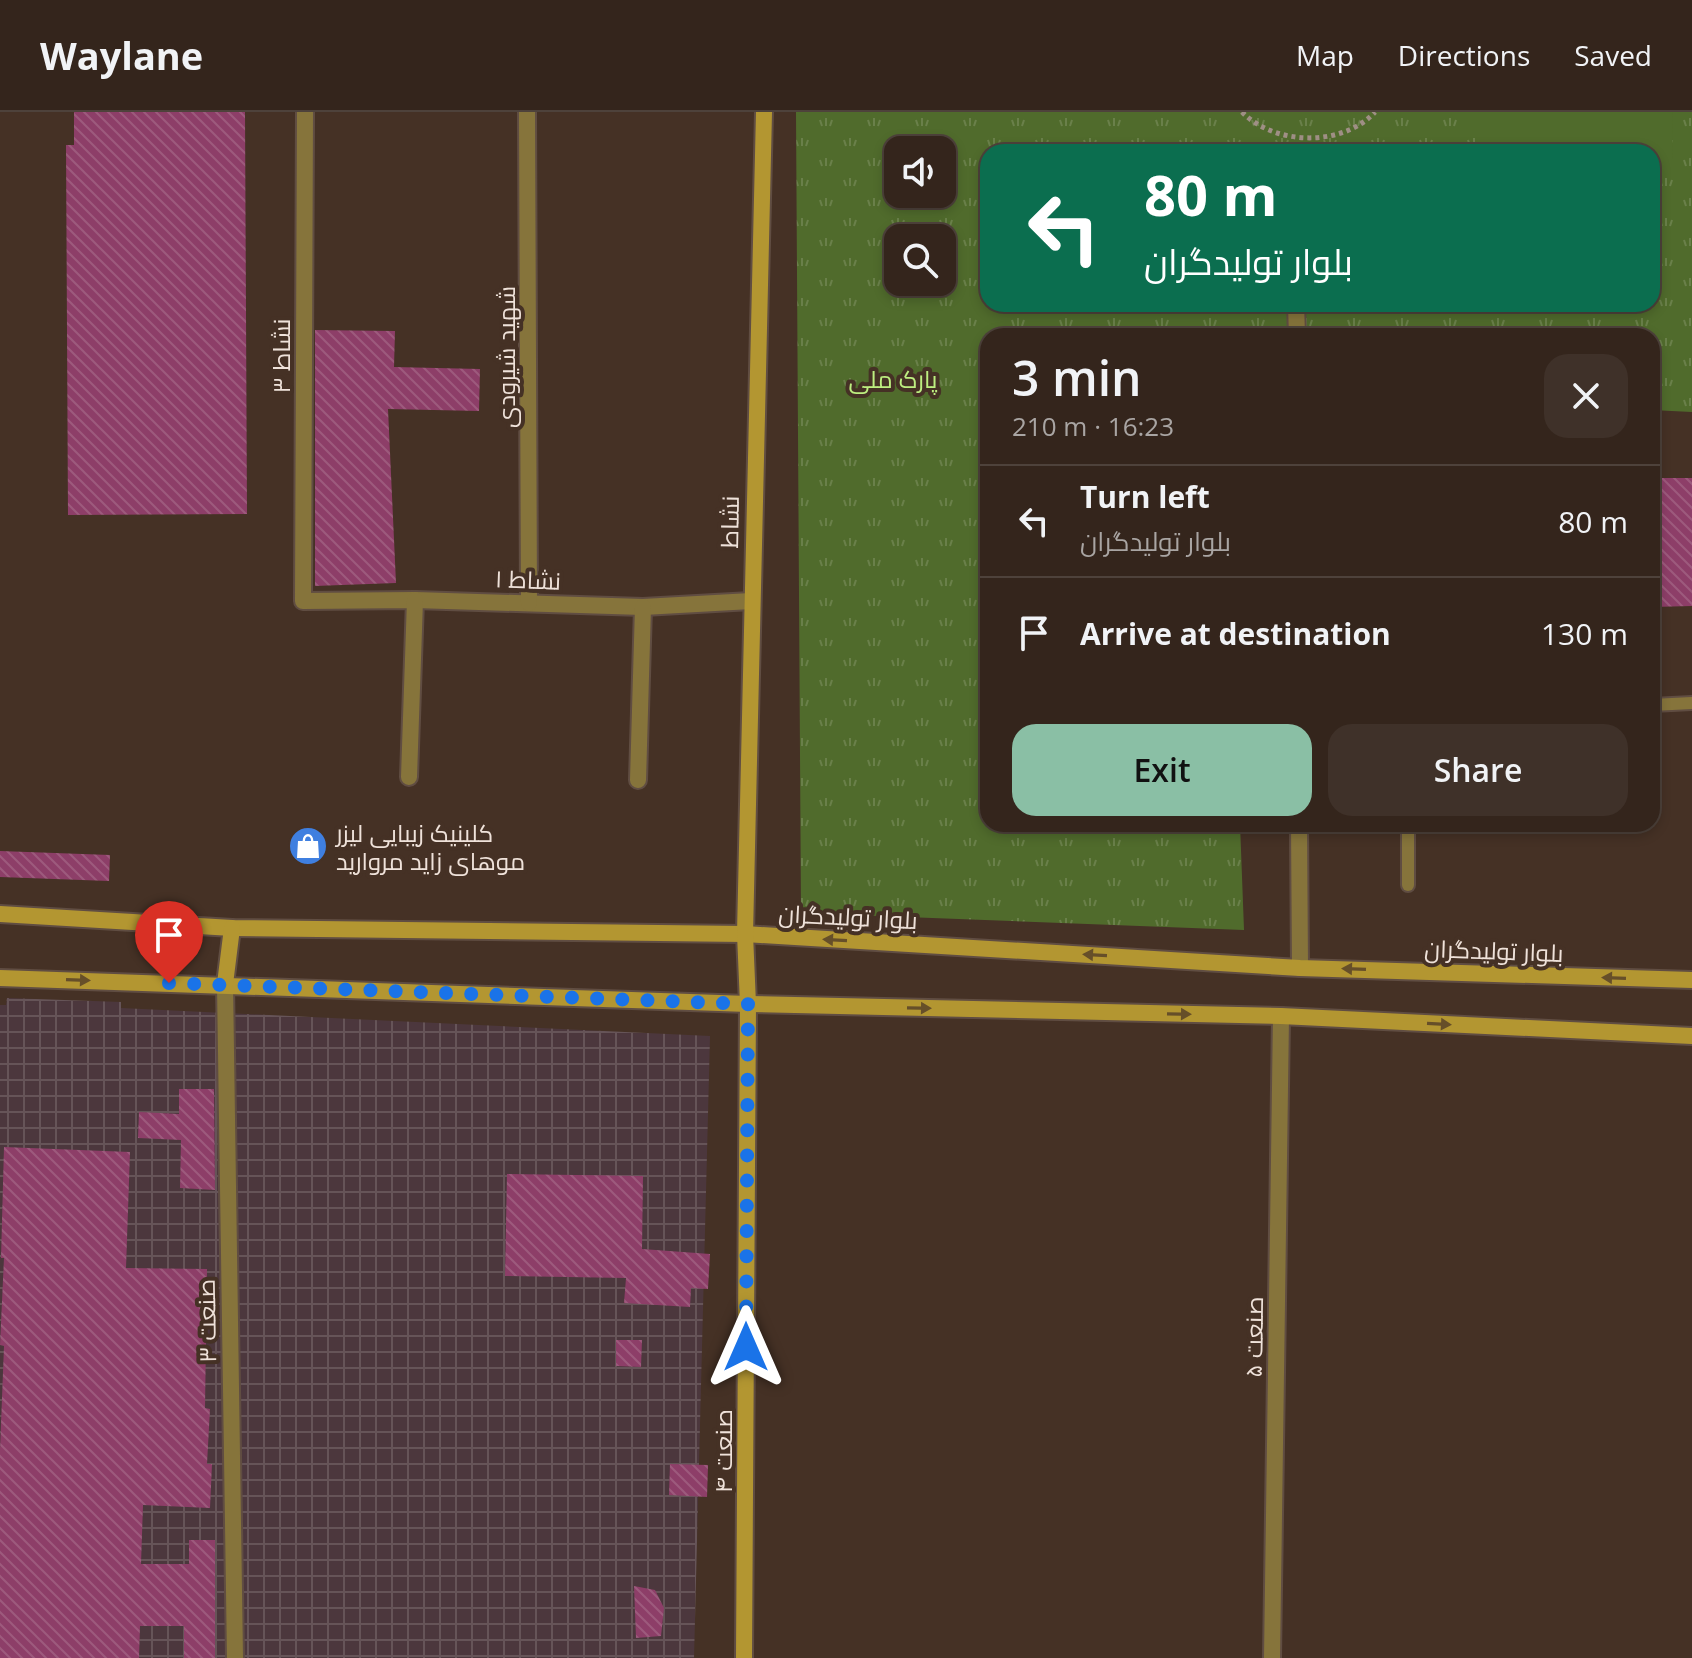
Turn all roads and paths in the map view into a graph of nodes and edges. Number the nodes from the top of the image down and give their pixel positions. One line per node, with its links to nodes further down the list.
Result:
1 (305, 112): 7 (street, نشاط ۳)
2 (527, 112): 9 (street, شهید شیرودی)
3 (764, 112): 8 (main road, نشاط)
4 (1242, 112): 5 (path)
5 (1375, 112)
6 (415, 600): 7 (street, نشاط ۱); 9 (street, نشاط ۱); 13 (street)
7 (303, 601)
8 (751, 601): 10 (street, نشاط ۱); 20 (main road, نشاط)
9 (529, 603): 10 (street, نشاط ۱)
10 (643, 607): 14 (street)
11 (1692, 703): 12 (lane)
12 (1660, 705)
13 (409, 777)
14 (638, 780)
15 (1299, 832): 21 (street)
16 (1408, 832): 17 (lane)
17 (1408, 885)
18 (0, 914): 19 (main road, بلوار تولیدگران)
19 (232, 928): 20 (main road, بلوار تولیدگران); 24 (main road)
20 (745, 934): 21 (main road, بلوار تولیدگران, one-way to 20); 25 (main road, صنعت ۴)
21 (1300, 968): 23 (main road, بلوار تولیدگران, one-way to 21)
22 (0, 978): 24 (main road, one-way to 24)
23 (1692, 980)
24 (225, 984): 25 (main road); 28 (street, صنعت ۳)
25 (748, 1004): 26 (main road, one-way to 26); 29 (main road, صنعت ۴)
26 (1281, 1016): 27 (main road, one-way to 27); 30 (street, صنعت ۵)
27 (1692, 1036)
28 (235, 1658)
29 (744, 1658)
30 (1272, 1658)

